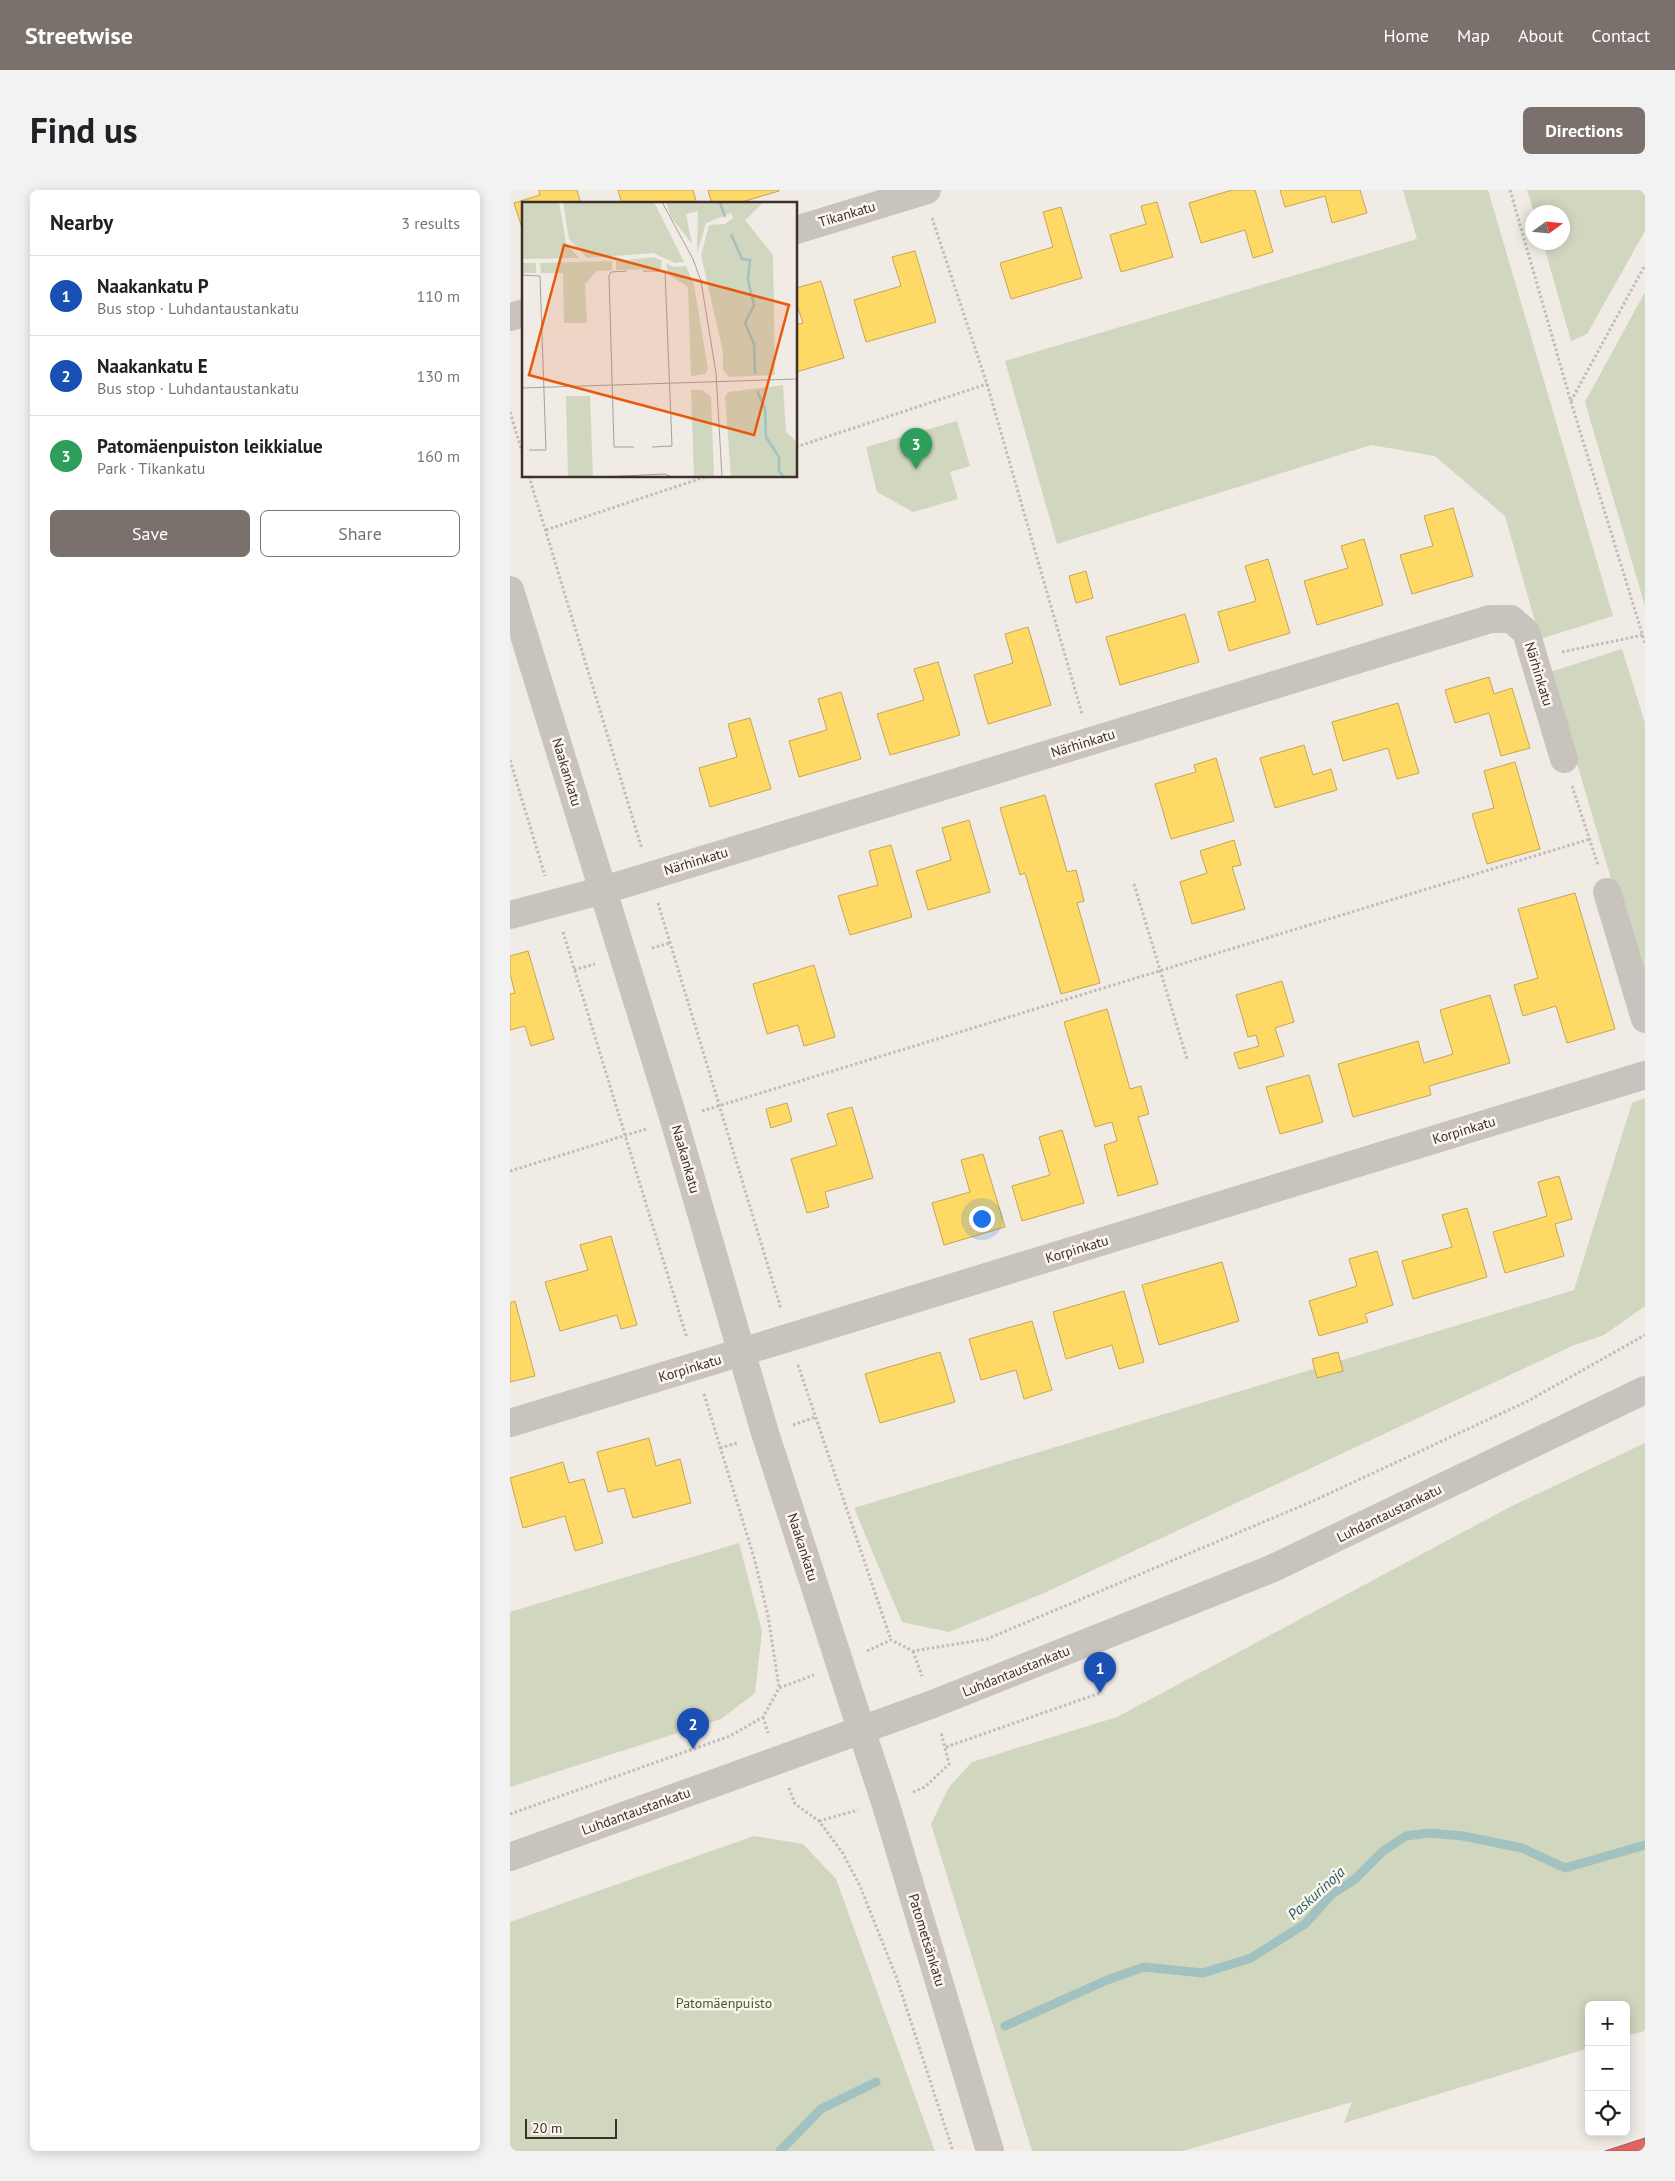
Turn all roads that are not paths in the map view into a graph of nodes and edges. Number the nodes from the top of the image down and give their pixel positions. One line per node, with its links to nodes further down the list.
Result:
1 (925, 191): 2 (street, Tikankatu)
2 (798, 229)
3 (510, 590): 5 (street, Naakankatu)
4 (1564, 759): 5 (street, Närhinkatu)
5 (604, 890): 7 (street, Närhinkatu); 10 (street, Naakankatu)
6 (1606, 892): 8 (street)
7 (510, 916)
8 (1645, 1019)
9 (1645, 1075): 10 (street, Korpinkatu)
10 (742, 1352): 12 (street, Korpinkatu); 13 (street, Naakankatu)
11 (1645, 1390): 13 (street, Luhdantaustankatu)
12 (510, 1423)
13 (861, 1729): 14 (street, Luhdantaustankatu); 15 (street, Patometsänkatu)
14 (510, 1857)
15 (990, 2151)

